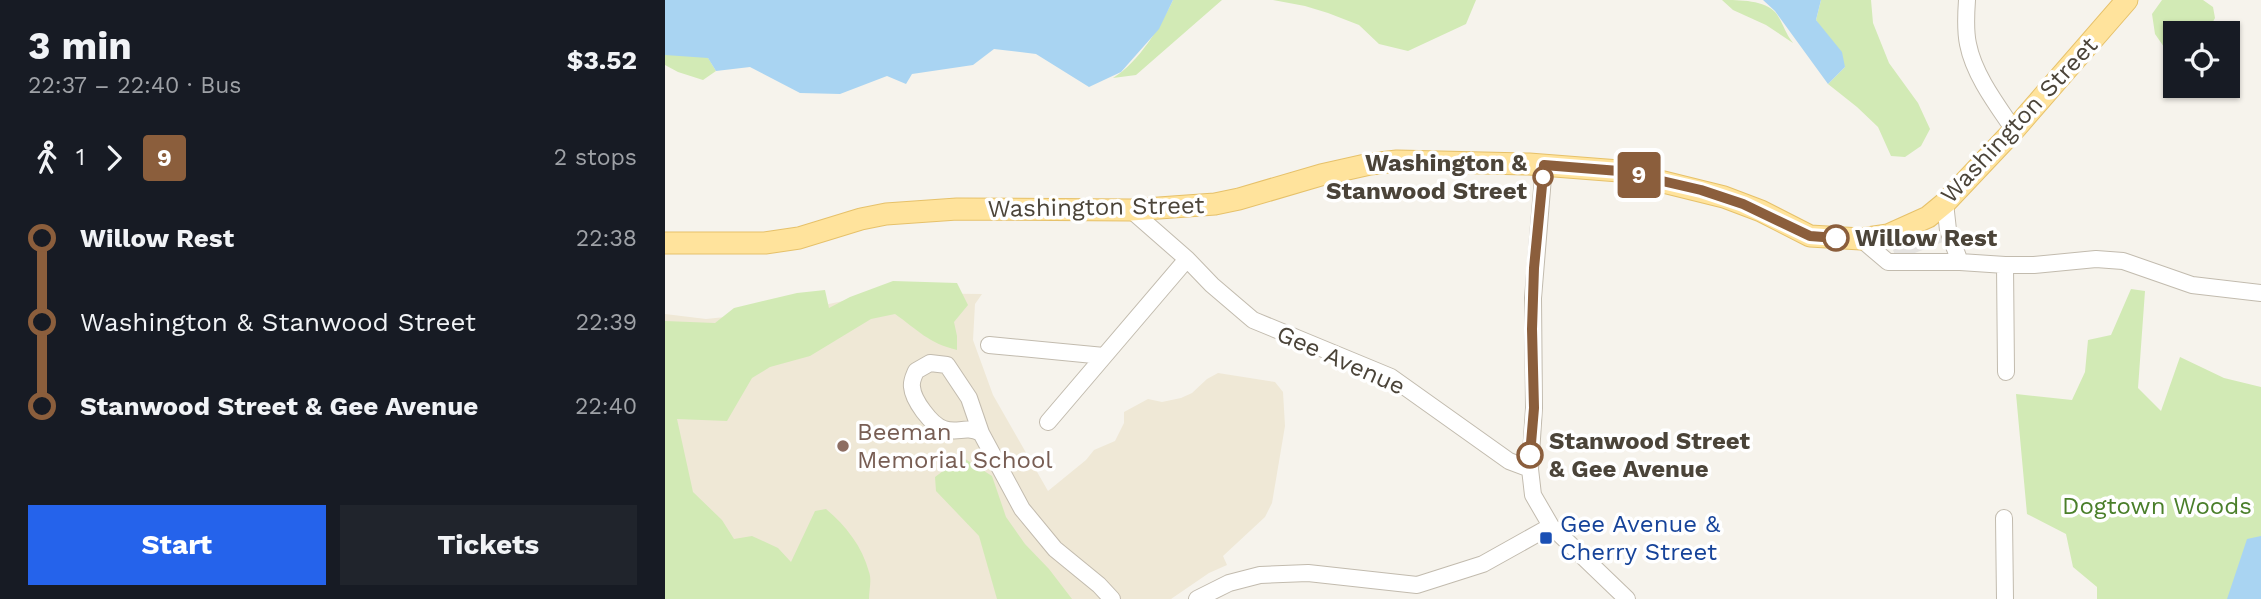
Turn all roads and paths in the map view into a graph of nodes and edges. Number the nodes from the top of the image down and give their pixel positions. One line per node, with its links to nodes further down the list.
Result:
1 (1967, 0): 3 (street)
2 (2127, 0): 3 (main road, Washington Street)
3 (2014, 130): 5 (main road, Washington Street)
4 (1544, 165): 6 (main road, Washington Street); 7 (main road, Washington Street); 18 (street)
5 (1945, 203): 7 (main road, Washington Street); 10 (street)
6 (1131, 210): 8 (main road, Washington Street); 9 (street, Gee Avenue)
7 (1861, 239): 10 (street)
8 (665, 243)
9 (1187, 259): 14 (street); 18 (street, Gee Avenue)
10 (1960, 262): 11 (street)
11 (2005, 265): 12 (street); 15 (street)
12 (2261, 293)
13 (989, 345): 14 (street)
14 (1104, 356): 16 (street)
15 (2006, 372)
16 (1048, 422)
17 (981, 433): 17 (street); 21 (street)
18 (1530, 469): 20 (street)
19 (2004, 518): 24 (street)
20 (1551, 526): 22 (street); 23 (street)
21 (1112, 599)
22 (1196, 599)
23 (1627, 599)
24 (2004, 599)

